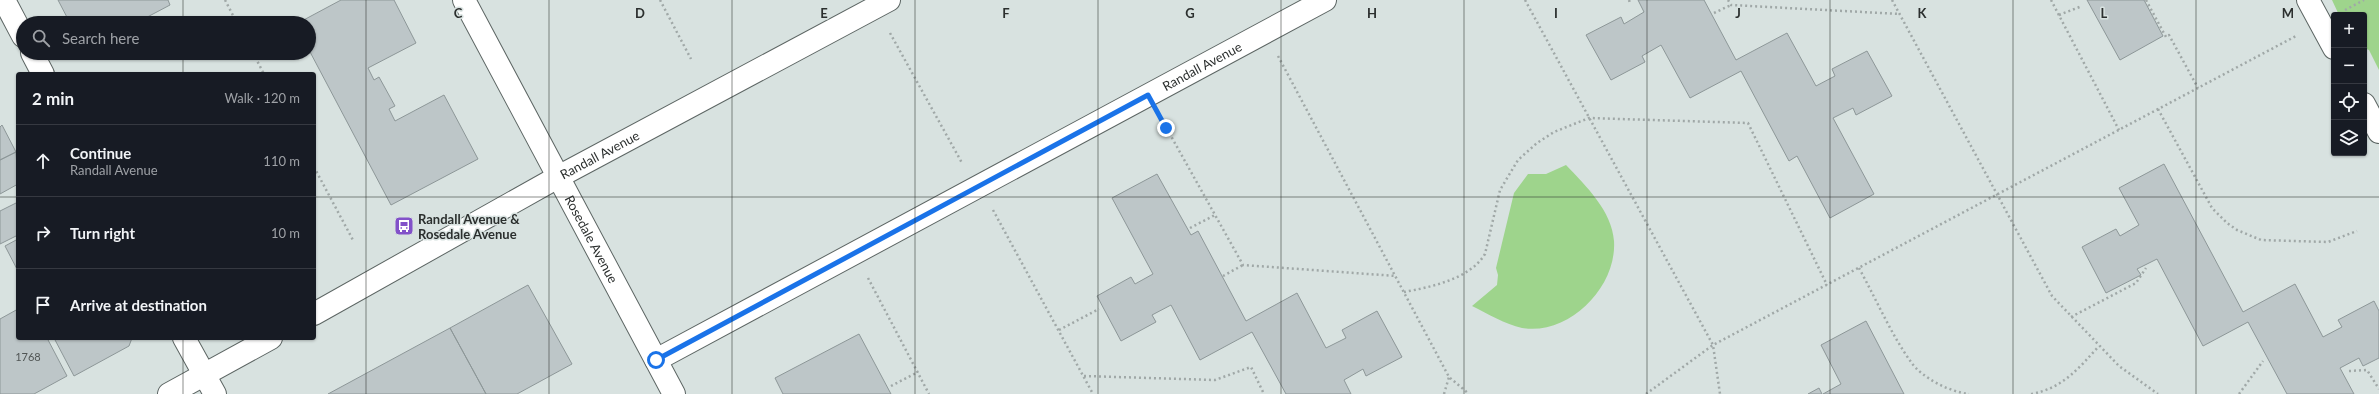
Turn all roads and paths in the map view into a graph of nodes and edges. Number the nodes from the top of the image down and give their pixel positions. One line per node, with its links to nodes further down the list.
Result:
1 (4, 0): 21 (street)
2 (225, 0): 20 (path)
3 (464, 0): 40 (street, Rosedale Avenue)
4 (660, 0): 26 (path)
5 (889, 0): 40 (street, Randall Avenue)
6 (1325, 0): 24 (street, Randall Avenue)
7 (1525, 0): 35 (path)
8 (1728, 0): 14 (path)
9 (1892, 0): 18 (path)
10 (2052, 0): 19 (path)
11 (2146, 0): 31 (path)
12 (2308, 0): 22 (street)
13 (2364, 0): 16 (path)
14 (1731, 5): 17 (path); 18 (path)
15 (2082, 6): 19 (path)
16 (2343, 11)
17 (1714, 13)
18 (1900, 14): 42 (path)
19 (2060, 15): 36 (path)
20 (233, 16)
21 (16, 23)
22 (2321, 23): 25 (street); 31 (path)
23 (886, 26): 38 (path)
24 (1266, 32): 32 (street, Randall Avenue); 52 (path)
25 (2331, 42)
26 (691, 59)
27 (36, 60): 29 (street)
28 (257, 60): 30 (path)
29 (42, 72)
30 (263, 72)
31 (2198, 88): 33 (path)
32 (1148, 95): 41 (street, Randall Avenue); 43 (path)
33 (2158, 109): 36 (path); 45 (path)
34 (2367, 110): 37 (street)
35 (1589, 118): 53 (path); 54 (path); 61 (path)
36 (2119, 130): 42 (path)
37 (2379, 132)
38 (962, 162)
39 (316, 171): 46 (path)
40 (558, 177): 56 (street, Randall Avenue); 63 (street, Rosedale Avenue)
41 (980, 186): 47 (street, Randall Avenue); 58 (path)
42 (1997, 195): 49 (path); 57 (path)
43 (1215, 215): 44 (path); 48 (path)
44 (1190, 228)
45 (2356, 231)
46 (354, 242)
47 (855, 253): 63 (street, Randall Avenue); 66 (path)
48 (1243, 265): 51 (path); 52 (path)
49 (1859, 268): 53 (path); 82 (path)
50 (2146, 268): 57 (path)
51 (1223, 276)
52 (1396, 276): 54 (path)
53 (1827, 285): 61 (path)
54 (1404, 292): 69 (path)
55 (1099, 309): 58 (path)
56 (316, 313)
57 (2071, 318): 62 (path)
58 (1059, 330): 68 (path)
59 (185, 340): 67 (street)
60 (267, 340): 67 (street)
61 (1714, 345): 80 (path); 81 (path)
62 (2099, 346): 83 (path); 84 (path)
63 (656, 360): 72 (street, Rosedale Avenue)
64 (2263, 361): 85 (path)
65 (2349, 371): 71 (path)
66 (918, 372): 70 (path); 75 (path)
67 (205, 375): 73 (street); 74 (street)
68 (1084, 376): 76 (path); 77 (path)
69 (1449, 376): 78 (path); 79 (path)
70 (891, 386)
71 (2379, 389)
72 (666, 391)
73 (169, 394)
74 (215, 394)
75 (929, 394)
76 (1093, 394)
77 (1264, 394)
78 (1444, 394)
79 (1469, 394)
80 (1646, 394)
81 (1720, 394)
82 (1969, 394)
83 (2031, 394)
84 (2158, 394)
85 (2239, 394)

